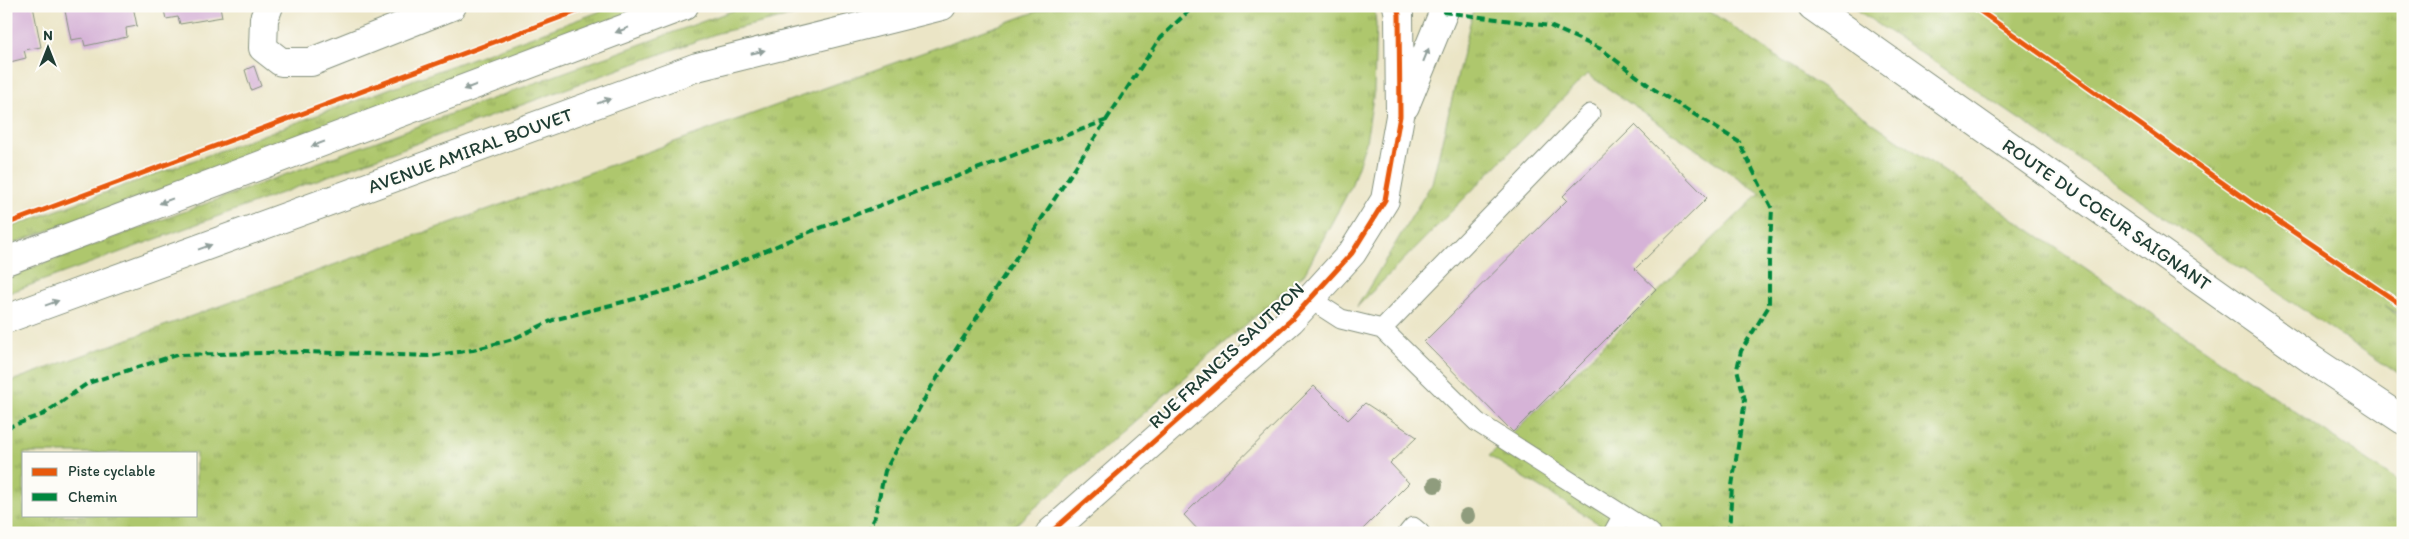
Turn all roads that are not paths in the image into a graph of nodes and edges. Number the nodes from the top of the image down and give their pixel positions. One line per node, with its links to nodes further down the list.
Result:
1 (270, 6): 2 (main road)
2 (452, 6)
3 (684, 6): 10 (main road, one-way to 10)
4 (942, 6): 12 (main road, AVENUE AMIRAL BOUVET, one-way to 4)
5 (1397, 6): 9 (main road)
6 (1446, 6): 9 (main road, one-way to 6)
7 (1812, 6): 14 (main road, ROUTE DU COEUR SAIGNANT)
8 (1590, 114): 13 (lane)
9 (1400, 116): 11 (main road, RUE FRANCIS SAUTRON)
10 (6, 261)
11 (1310, 299): 13 (lane); 16 (main road, RUE FRANCIS SAUTRON)
12 (6, 320)
13 (1382, 329): 15 (lane)
14 (2403, 420)
15 (1623, 515): 19 (lane); 20 (lane)
16 (1050, 533)
17 (1408, 533): 18 (lane)
18 (1420, 533)
19 (1613, 533)
20 (1651, 533)

